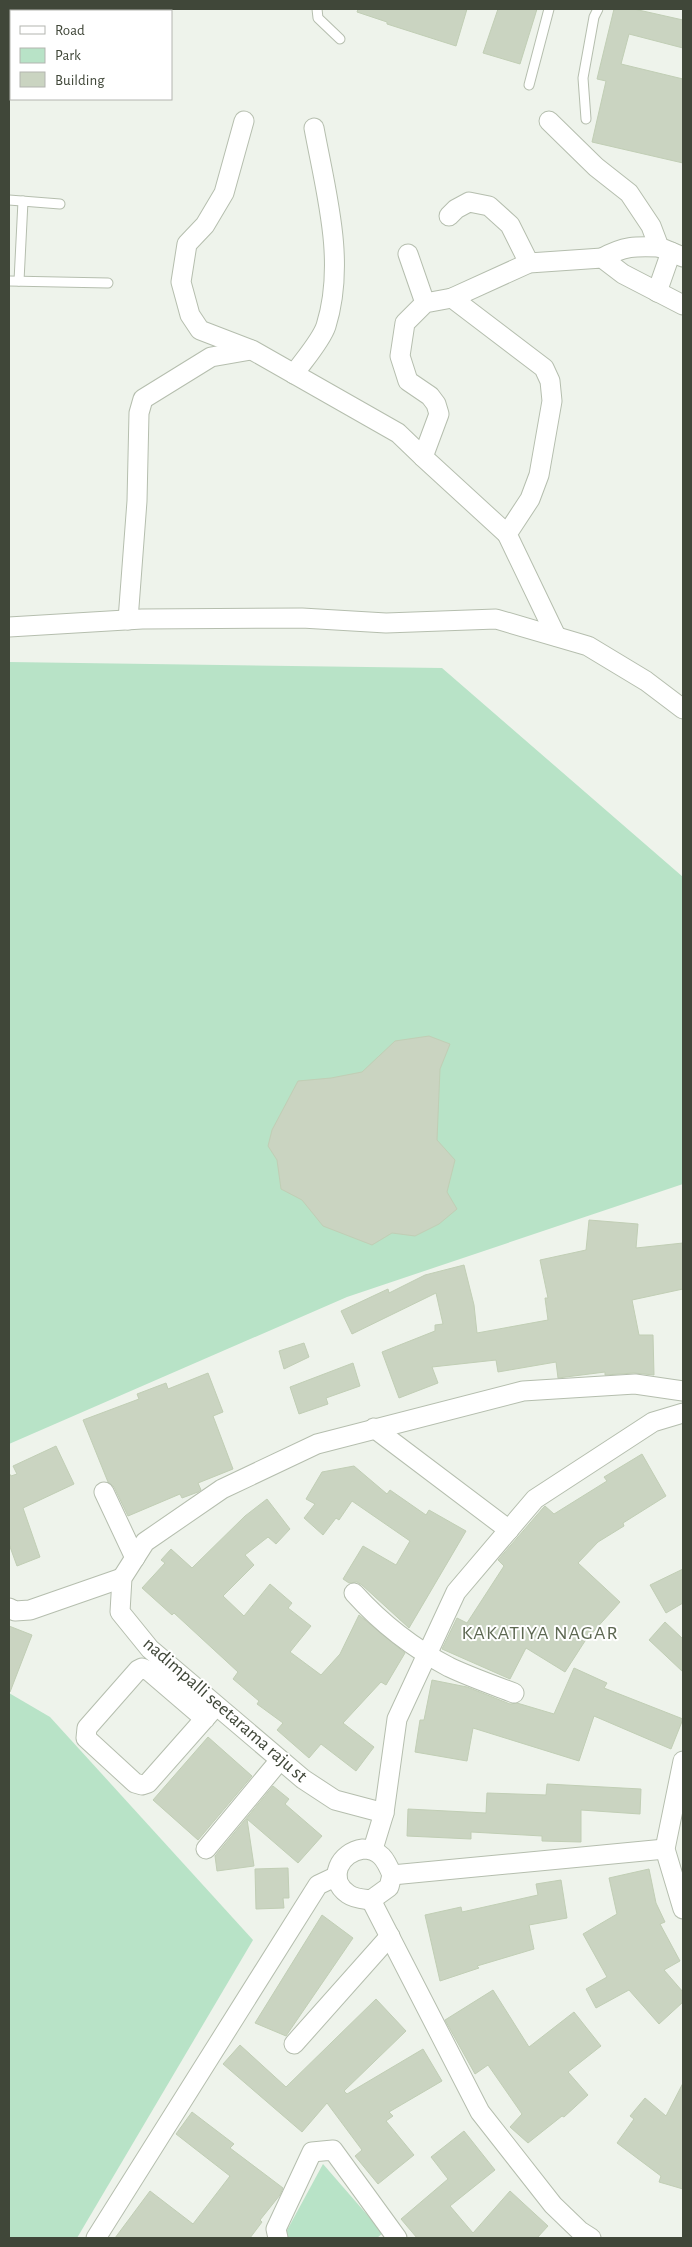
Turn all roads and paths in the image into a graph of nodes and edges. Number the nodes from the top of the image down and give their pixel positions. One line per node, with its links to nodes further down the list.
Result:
1 (317, 9): 4 (lane)
2 (548, 9): 5 (lane)
3 (598, 9): 6 (lane)
4 (340, 39)
5 (529, 85)
6 (586, 118)
7 (244, 121): 25 (street)
8 (549, 121): 14 (street)
9 (314, 128): 26 (street)
10 (9, 200): 11 (lane)
11 (22, 201): 12 (lane); 19 (lane)
12 (60, 204)
13 (449, 216): 17 (street)
14 (671, 252): 16 (street); 21 (street)
15 (408, 254): 23 (street)
16 (602, 258): 17 (street); 21 (street)
17 (529, 263): 22 (street)
18 (9, 281): 19 (lane)
19 (19, 281): 20 (lane)
20 (108, 283)
21 (657, 292): 24 (street)
22 (452, 298): 23 (street); 28 (street)
23 (425, 303): 27 (street)
24 (683, 305)
25 (252, 350): 26 (street); 29 (street)
26 (294, 374): 27 (street)
27 (423, 457): 28 (street)
28 (507, 534): 31 (street)
29 (128, 620): 30 (street); 31 (street)
30 (9, 627)
31 (556, 636): 32 (street)
32 (683, 709)
33 (683, 1391): 35 (street, nadimpalli seetarama raju st)
34 (683, 1414): 37 (street)
35 (374, 1428): 37 (street); 38 (street, nadimpalli seetarama raju st)
36 (104, 1492): 38 (street)
37 (509, 1530): 42 (street)
38 (135, 1558): 39 (street, nadimpalli seetarama raju st)
39 (122, 1578): 41 (street); 44 (street, nadimpalli seetarama raju st)
40 (354, 1594): 42 (street)
41 (9, 1608)
42 (427, 1654): 43 (street); 47 (street)
43 (514, 1693)
44 (210, 1712): 44 (street); 45 (street, nadimpalli seetarama raju st)
45 (280, 1760): 47 (street, nadimpalli seetarama raju st); 48 (street)
46 (683, 1762): 50 (street)
47 (384, 1813): 49 (street)
48 (206, 1849)
49 (373, 1849): 51 (street); 52 (street)
50 (665, 1849): 51 (street); 54 (street)
51 (392, 1875): 53 (street)
52 (337, 1876): 53 (street); 57 (street)
53 (371, 1900): 55 (street)
54 (683, 1909)
55 (390, 1936): 56 (street); 60 (street)
56 (294, 2044)
57 (96, 2238)
58 (278, 2238): 59 (street)
59 (397, 2238)
60 (591, 2238)

